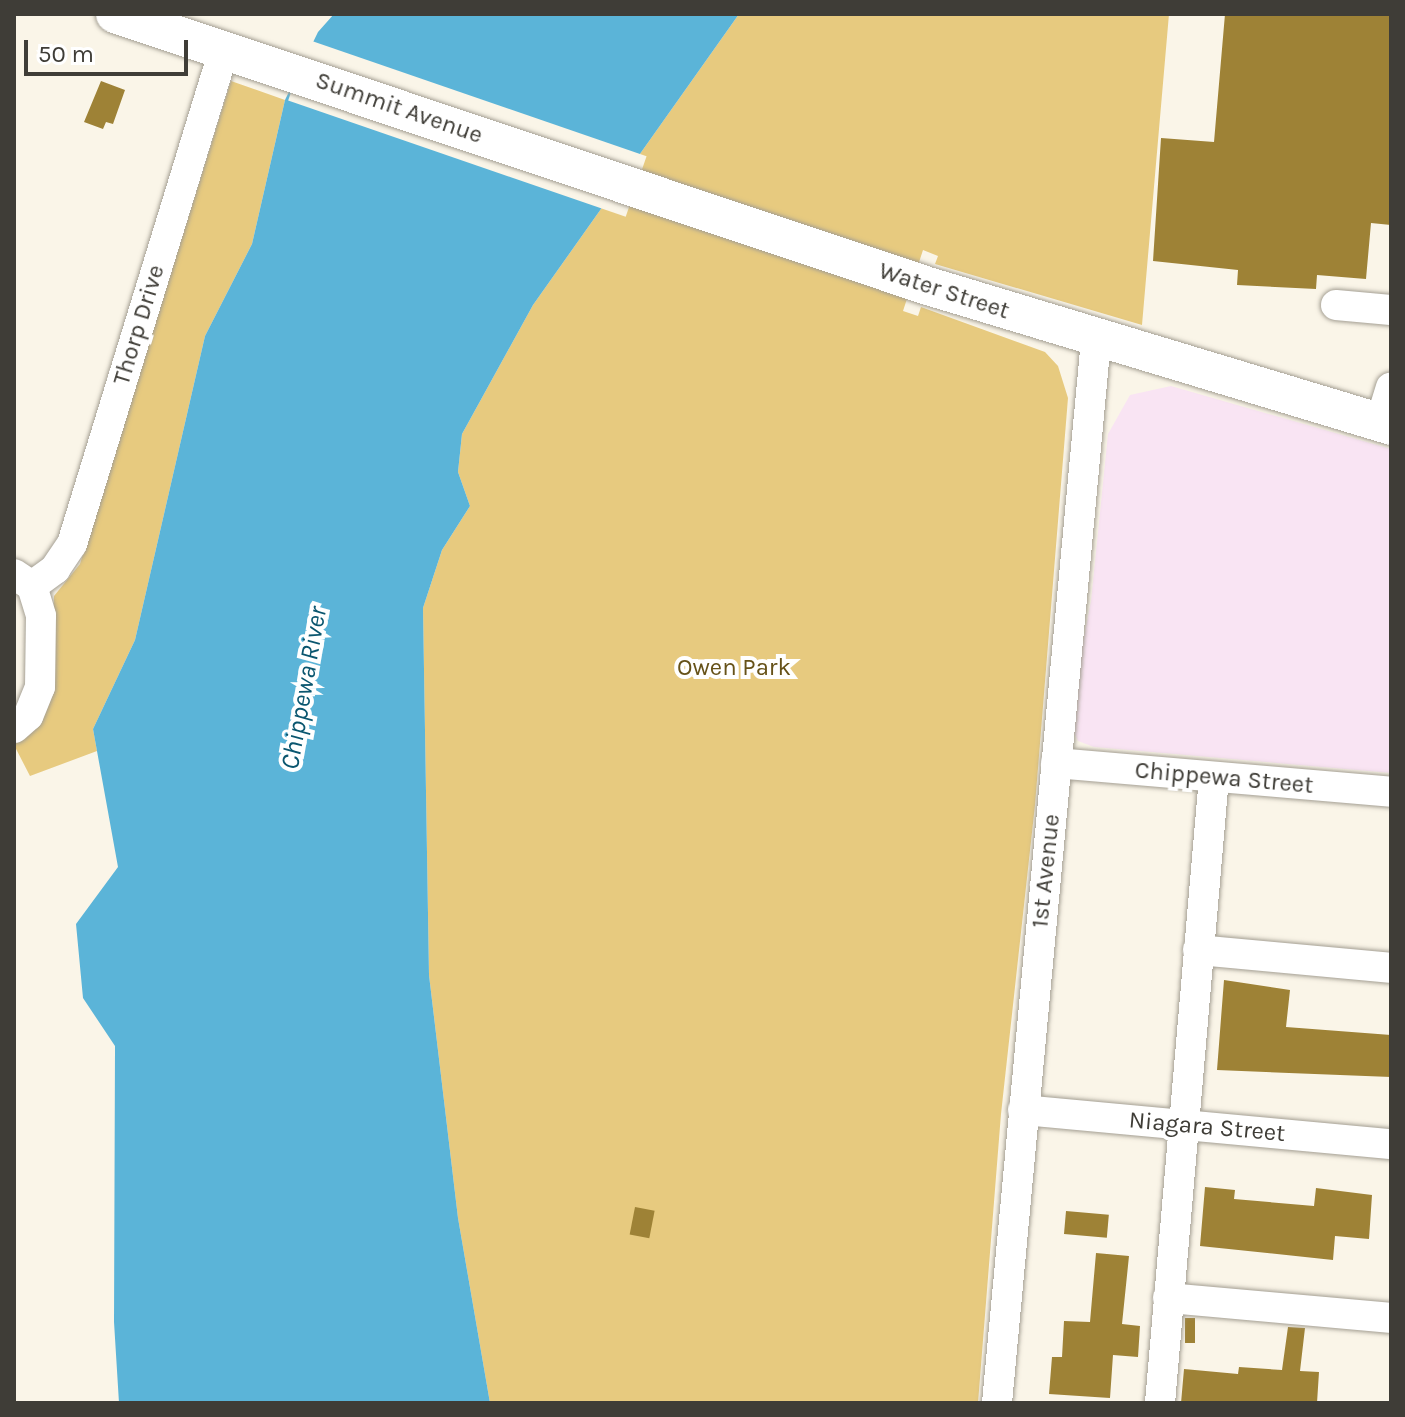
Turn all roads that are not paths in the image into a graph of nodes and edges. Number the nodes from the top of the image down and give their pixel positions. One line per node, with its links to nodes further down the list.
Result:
1 (115, 14): 2 (main road, Summit Avenue)
2 (233, 53): 3 (main road, Summit Avenue); 8 (street, Thorp Drive)
3 (501, 143): 6 (main road, Water Street)
4 (1336, 305): 5 (street)
5 (1391, 310)
6 (1096, 340): 7 (main road, Water Street); 10 (street, 1st Avenue)
7 (1387, 412)
8 (23, 580): 9 (street)
9 (14, 728)
10 (1056, 763): 11 (street, Chippewa Street); 15 (street, 1st Avenue)
11 (1214, 777): 12 (street, Chippewa Street); 13 (street)
12 (1391, 792)
13 (1198, 950): 14 (street); 16 (street)
14 (1391, 968)
15 (1023, 1110): 16 (street, Niagara Street); 20 (street, 1st Avenue)
16 (1183, 1125): 17 (street, Niagara Street); 18 (street)
17 (1391, 1144)
18 (1168, 1298): 19 (street); 21 (street)
19 (1391, 1318)
20 (997, 1403)
21 (1160, 1403)

